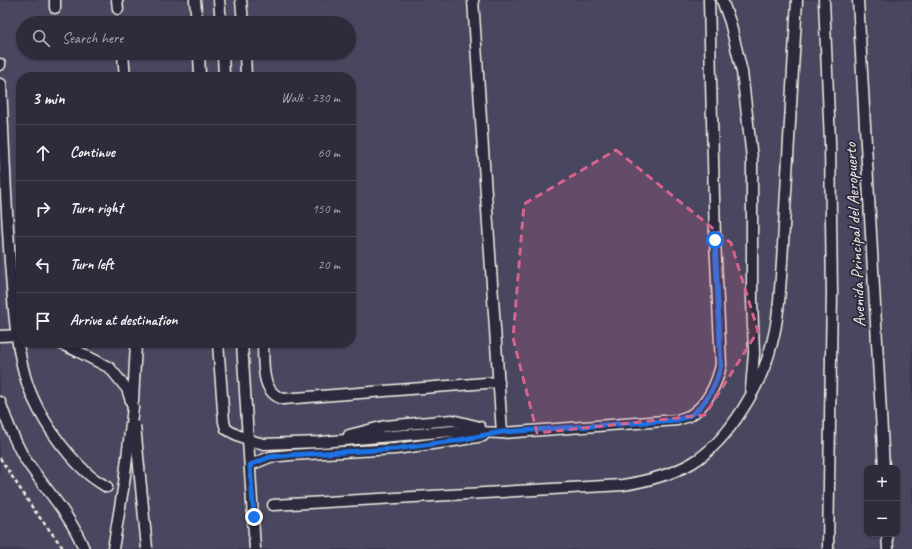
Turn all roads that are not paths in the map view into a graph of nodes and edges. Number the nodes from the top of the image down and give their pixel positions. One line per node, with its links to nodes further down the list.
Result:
1 (195, 0): 10 (lane)
2 (219, 0): 11 (lane)
3 (241, 0): 12 (lane)
4 (474, 0): 31 (lane)
5 (709, 0): 35 (lane)
6 (722, 0): 32 (lane)
7 (797, 0): 32 (lane)
8 (824, 0): 46 (lane)
9 (858, 0): 37 (lane, Avenida Principal del Aeropuerto)
10 (196, 16)
11 (220, 16)
12 (242, 16)
13 (123, 60): 17 (lane)
14 (199, 60): 18 (lane)
15 (223, 60): 19 (lane)
16 (245, 60): 20 (lane)
17 (125, 72)
18 (200, 72)
19 (224, 72)
20 (246, 72)
21 (1, 84): 22 (lane)
22 (16, 307)
23 (16, 335): 24 (lane)
24 (0, 336)
25 (18, 348): 39 (lane)
26 (79, 348): 34 (lane)
27 (136, 348): 34 (lane)
28 (218, 348): 36 (lane)
29 (242, 348): 36 (lane)
30 (264, 348): 31 (lane)
31 (499, 382): 35 (lane)
32 (750, 397): 40 (lane)
33 (0, 402): 42 (lane)
34 (133, 406): 43 (lane, bridge); 44 (lane, bridge)
35 (502, 432): 36 (lane); 38 (lane)
36 (249, 440): 38 (lane)
37 (884, 465)
38 (250, 468): 45 (lane, bridge)
39 (107, 487)
40 (273, 505)
41 (887, 537): 47 (lane)
42 (84, 549)
43 (113, 549)
44 (147, 549)
45 (255, 549)
46 (828, 549)
47 (888, 549)

